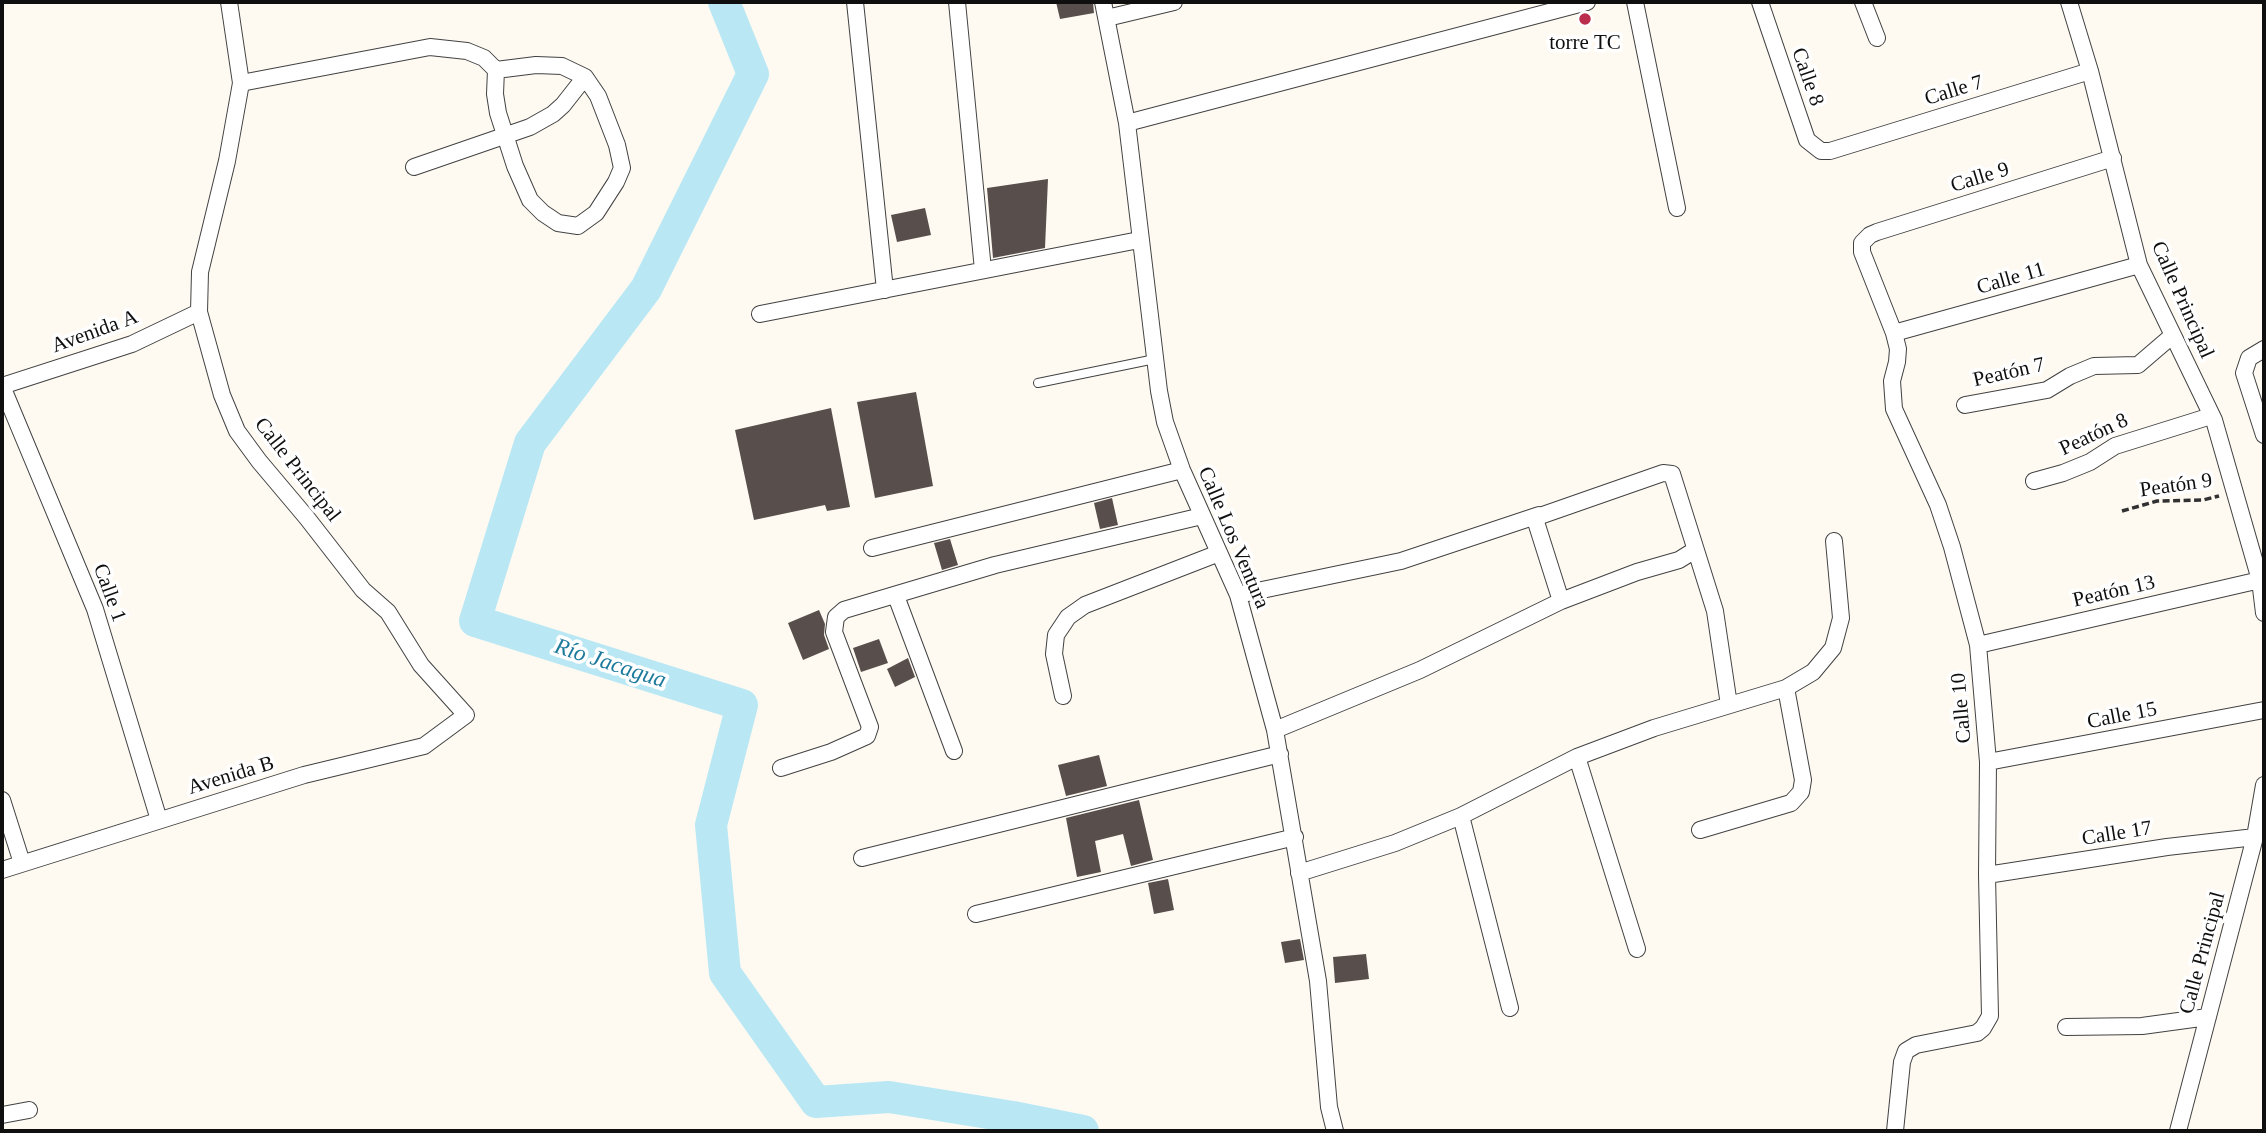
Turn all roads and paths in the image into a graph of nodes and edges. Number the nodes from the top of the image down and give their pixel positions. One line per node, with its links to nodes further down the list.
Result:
1 (229, 2): 16 (street, Calle Principal)
2 (855, 2): 27 (street)
3 (957, 2): 26 (street)
4 (1104, 2): 11 (street, Calle Los Ventura)
5 (1174, 2): 11 (street)
6 (1587, 2): 17 (street)
7 (1635, 2): 22 (street)
8 (1760, 2): 19 (street, Calle 8)
9 (1863, 2): 12 (street)
10 (2069, 2): 14 (street, Calle Principal)
11 (1107, 18): 17 (street, Calle Los Ventura)
12 (1877, 38)
13 (496, 70): 15 (street); 16 (street); 18 (street)
14 (2090, 71): 19 (street, Calle 7); 20 (street, Calle Principal)
15 (585, 77): 18 (street); 18 (street)
16 (241, 83): 28 (street, Calle Principal)
17 (1127, 123): 23 (street, Calle Los Ventura)
18 (505, 135): 21 (street)
19 (1830, 151)
20 (2113, 158): 24 (street, Calle 9); 25 (street, Calle Principal)
21 (414, 167)
22 (1677, 208)
23 (1139, 240): 26 (street); 33 (street, Calle Los Ventura)
24 (1862, 243): 30 (street, Calle 10)
25 (2139, 265): 30 (street, Calle 11); 31 (street, Calle Principal)
26 (983, 270): 27 (street)
27 (885, 290): 29 (street)
28 (199, 312): 35 (street, Avenida A); 59 (street, Calle Principal)
29 (760, 314)
30 (1894, 333): 54 (street, Calle 10)
31 (2173, 335): 36 (street, Peatón 7); 37 (street, Calle Principal)
32 (2264, 349): 38 (street)
33 (1154, 359): 34 (lane); 39 (street, Calle Los Ventura)
34 (1038, 383)
35 (2, 386): 69 (street, Calle 1)
36 (1965, 405)
37 (2211, 416): 40 (street, Peatón 8); 41 (street, Calle Principal)
38 (2264, 435)
39 (1182, 470): 44 (street, Calle Los Ventura); 46 (street)
40 (2034, 481)
41 (2235, 492): 42 (path, Peatón 9); 49 (street, Calle Principal)
42 (2122, 511)
43 (1539, 515): 47 (street); 50 (street); 52 (street)
44 (1202, 516): 48 (street, Calle Los Ventura); 51 (street)
45 (1834, 541): 55 (street)
46 (872, 548)
47 (1695, 550): 52 (street); 57 (street)
48 (1219, 553): 50 (street, Calle Los Ventura); 56 (street)
49 (2260, 580): 53 (street, Calle Principal); 54 (street, Peatón 13)
50 (1238, 595): 60 (street, Calle Los Ventura)
51 (896, 596): 61 (street); 65 (street)
52 (1561, 601): 60 (street)
53 (2264, 613)
54 (1978, 645): 64 (street, Calle 10)
55 (1786, 688): 57 (street); 70 (street)
56 (1063, 696)
57 (1730, 705): 63 (street)
58 (2264, 710): 64 (street, Calle 15)
59 (466, 715): 69 (street, Avenida B)
60 (1275, 730): 62 (street, Calle Los Ventura)
61 (954, 751)
62 (1280, 754): 71 (street, Calle Los Ventura); 73 (street)
63 (1577, 757): 68 (street); 79 (street)
64 (1988, 762): 77 (street, Calle 10)
65 (781, 768)
66 (2264, 785): 72 (street, Calle Principal)
67 (2, 800): 74 (street)
68 (1461, 816): 76 (street); 80 (street)
69 (159, 820): 74 (street, Avenida B)
70 (1700, 830)
71 (1295, 837): 76 (street, Calle Los Ventura); 78 (street)
72 (2255, 837): 77 (street, Calle 17); 81 (street, Calle Principal)
73 (862, 858)
74 (22, 863): 75 (street, Avenida B)
75 (2, 870)
76 (1299, 873): 85 (street, Calle Los Ventura)
77 (1987, 875): 86 (street, Calle 10)
78 (976, 914)
79 (1637, 949)
80 (1510, 1008)
81 (2208, 1017): 82 (street); 87 (street, Calle Principal)
82 (2066, 1027)
83 (29, 1110): 84 (street)
84 (2, 1115)
85 (1335, 1131)
86 (1895, 1131)
87 (2178, 1131)

